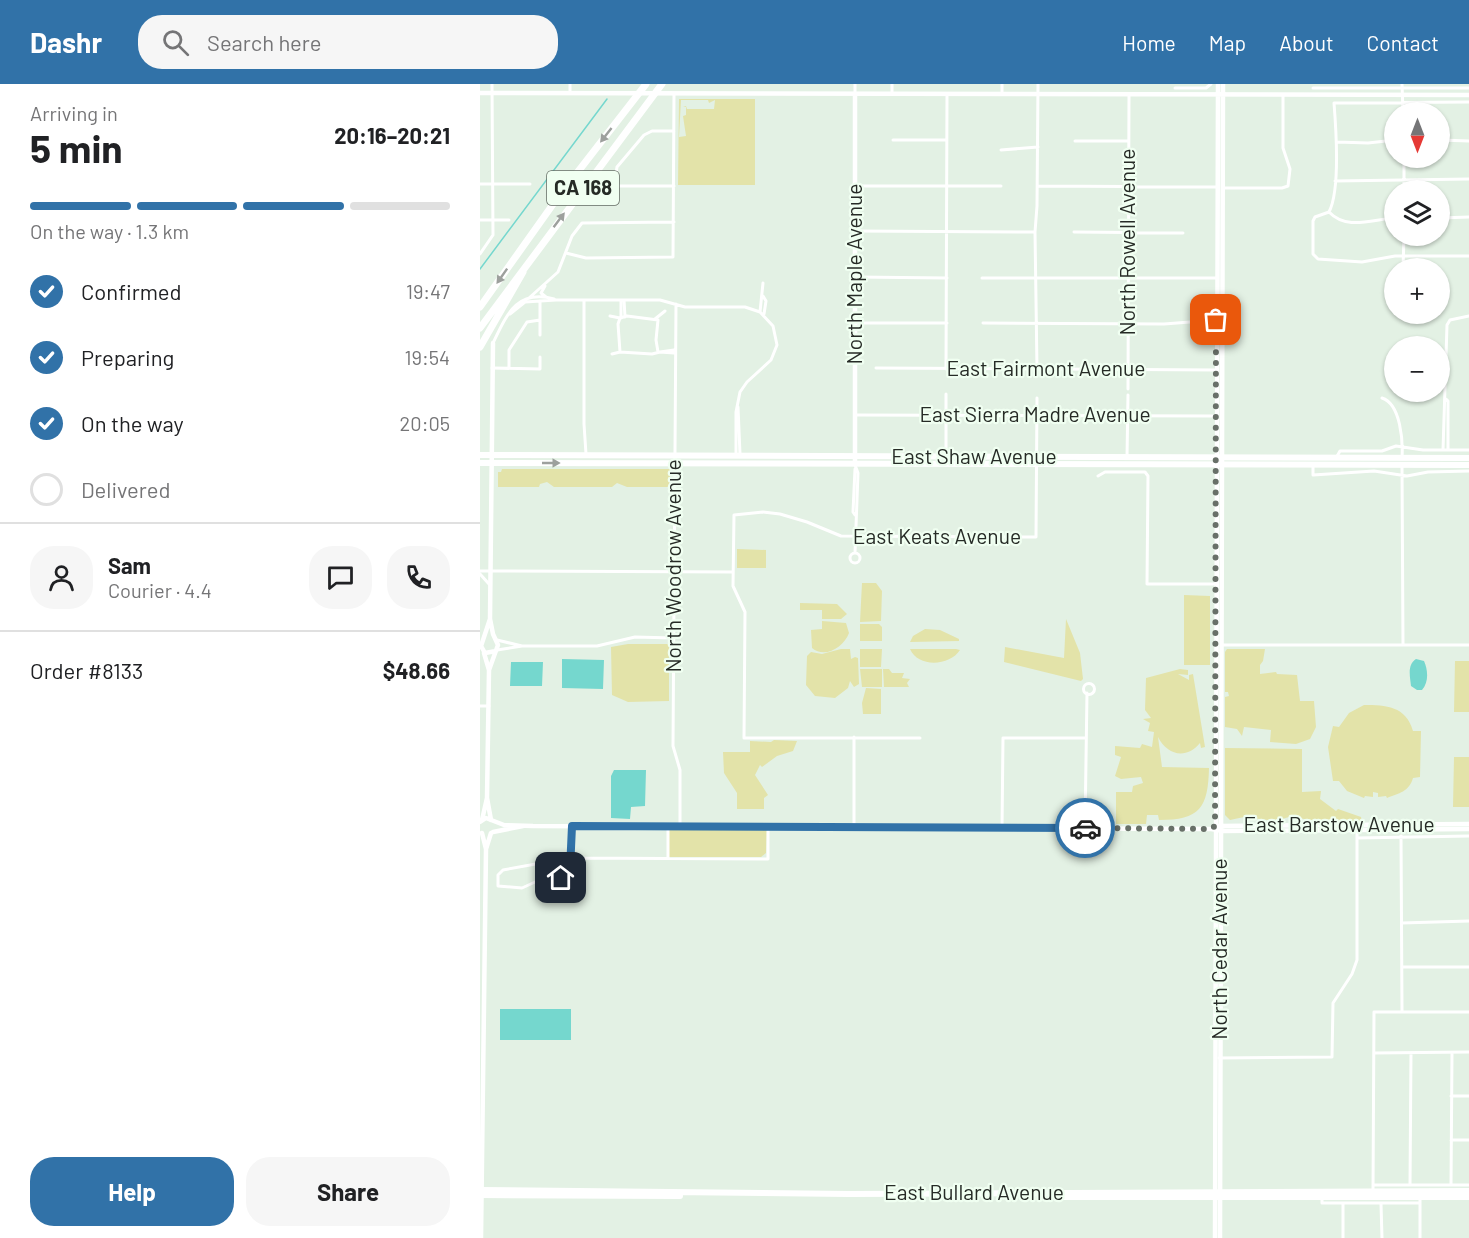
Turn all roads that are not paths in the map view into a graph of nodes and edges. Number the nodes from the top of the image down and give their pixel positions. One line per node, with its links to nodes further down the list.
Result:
1 (492, 84): 17 (street)
2 (570, 84): 18 (street)
3 (646, 84): 98 (highway, CA 168, one-way to 98)
4 (662, 84): 82 (highway, CA 168, one-way to 4)
5 (855, 84): 20 (street, North Maple Avenue)
6 (892, 84): 21 (street)
7 (1002, 84): 23 (street)
8 (1038, 84): 24 (street)
9 (1211, 84): 12 (street)
10 (1218, 84): 26 (street, North Cedar Avenue)
11 (1223, 84): 26 (street, North Cedar Avenue)
12 (1175, 86): 30 (street)
13 (1313, 86): 14 (street); 28 (street)
14 (1402, 86): 15 (street); 31 (street)
15 (1469, 87)
16 (480, 93): 17 (street)
17 (492, 93): 18 (street); 52 (street)
18 (570, 93): 19 (street)
19 (674, 94): 20 (street); 36 (street)
20 (855, 94): 21 (street); 57 (street, North Maple Avenue)
21 (892, 94): 22 (street)
22 (947, 95): 23 (street); 38 (street)
23 (1002, 95): 24 (street)
24 (1038, 95): 25 (street); 45 (street)
25 (1129, 95): 30 (street); 41 (street, North Rowell Avenue)
26 (1220, 95): 27 (street); 30 (street); 62 (street, North Cedar Avenue)
27 (1283, 95): 28 (street); 62 (street)
28 (1313, 95): 31 (street)
29 (1469, 95): 31 (street)
30 (1175, 96)
31 (1402, 96): 33 (street)
32 (1384, 102): 44 (street)
33 (1402, 102)
34 (1450, 102): 35 (street)
35 (1469, 102)
36 (674, 131): 55 (street); 56 (street)
37 (893, 140): 38 (street)
38 (947, 140): 58 (street)
39 (1450, 140): 43 (street)
40 (1075, 141): 41 (street)
41 (1129, 141): 61 (street, North Rowell Avenue)
42 (1384, 141): 44 (street)
43 (1469, 141)
44 (1336, 142): 50 (street)
45 (1038, 147): 46 (street); 60 (street)
46 (1002, 150)
47 (1404, 168): 48 (street)
48 (1404, 178): 49 (street); 50 (street)
49 (1469, 179)
50 (1335, 181): 63 (street)
51 (480, 184): 52 (street)
52 (492, 184): 53 (street); 67 (street)
53 (530, 184)
54 (603, 186): 55 (street)
55 (615, 186): 56 (street)
56 (674, 186): 70 (street)
57 (855, 186): 58 (street); 71 (street, North Maple Avenue)
58 (947, 186): 59 (street); 72 (street)
59 (1001, 186)
60 (1038, 186): 61 (street); 73 (street)
61 (1129, 187): 62 (street); 75 (street, North Rowell Avenue)
62 (1220, 188): 87 (street, North Cedar Avenue)
63 (1329, 212): 69 (street); 80 (street)
64 (1469, 217): 65 (street)
65 (1450, 218)
66 (480, 220): 67 (street)
67 (492, 220): 68 (street); 79 (street)
68 (509, 220)
69 (1384, 220)
70 (674, 222): 78 (street); 78 (street)
71 (855, 231): 72 (street); 83 (street, North Maple Avenue)
72 (947, 232): 73 (street); 84 (street)
73 (1035, 232): 86 (street)
74 (1074, 232): 75 (street)
75 (1129, 232): 76 (street); 88 (street, North Rowell Avenue)
76 (1183, 233)
77 (1404, 246): 80 (street)
78 (566, 253): 90 (street)
79 (480, 254)
80 (1404, 256): 81 (street)
81 (1469, 256)
82 (524, 267): 113 (highway, CA 168); 116 (highway)
83 (855, 277): 84 (street); 108 (street, North Maple Avenue)
84 (947, 278): 109 (street)
85 (982, 278): 86 (street)
86 (1037, 278): 88 (street); 112 (street)
87 (1220, 278): 88 (street); 107 (street, North Cedar Avenue); 128 (street, North Cedar Avenue)
88 (1128, 279): 111 (street, North Rowell Avenue)
89 (763, 283): 100 (street)
90 (546, 285): 91 (street); 92 (street)
91 (529, 298): 92 (street); 101 (street)
92 (550, 298): 93 (street)
93 (556, 300): 94 (street); 96 (street)
94 (584, 300): 95 (street); 146 (street)
95 (622, 300): 97 (street); 104 (street)
96 (540, 301): 101 (street); 106 (street)
97 (676, 304): 100 (street); 119 (street, North Woodrow Avenue)
98 (480, 307)
99 (665, 311): 105 (street)
100 (762, 313): 147 (street)
101 (510, 314): 115 (street)
102 (610, 316): 104 (street)
103 (1469, 316): 142 (street)
104 (622, 317): 105 (street); 118 (street)
105 (655, 319): 117 (street)
106 (540, 320): 114 (street); 124 (street)
107 (1216, 320): 111 (street); 128 (street, North Cedar Avenue)
108 (855, 323): 109 (street); 136 (street, North Maple Avenue)
109 (947, 323): 125 (street)
110 (984, 323): 112 (street)
111 (1128, 323): 112 (street); 127 (street, North Rowell Avenue)
112 (1037, 324): 126 (street)
113 (480, 328)
114 (540, 335)
115 (493, 343): 123 (street)
116 (480, 347)
117 (659, 351): 118 (street); 119 (street)
118 (620, 352): 120 (street)
119 (674, 352): 152 (street, North Woodrow Avenue)
120 (612, 354)
121 (540, 357): 124 (street)
122 (876, 368): 125 (street, East Fairmont Avenue)
123 (492, 369): 124 (street); 144 (street)
124 (509, 369)
125 (946, 369): 126 (street, East Fairmont Avenue)
126 (1037, 369): 127 (street, East Fairmont Avenue)
127 (1128, 370): 128 (street, East Fairmont Avenue); 130 (street, North Rowell Avenue)
128 (1219, 371): 129 (street, North Cedar Avenue); 135 (street, North Cedar Avenue)
129 (1216, 381): 135 (street); 140 (street, North Cedar Avenue)
130 (1128, 389)
131 (946, 394): 137 (street)
132 (1128, 395): 139 (street)
133 (1037, 398): 138 (street)
134 (1382, 399): 141 (street)
135 (1222, 410): 149 (street, North Cedar Avenue)
136 (855, 414): 137 (street, East Sierra Madre Avenue); 158 (street, North Maple Avenue)
137 (946, 415): 138 (street, East Sierra Madre Avenue); 153 (street)
138 (1037, 415): 139 (street, East Sierra Madre Avenue); 154 (street)
139 (1128, 416): 140 (street, East Sierra Madre Avenue); 148 (street)
140 (1216, 416): 149 (street, North Cedar Avenue)
141 (1402, 446): 142 (street); 150 (street); 155 (street)
142 (1446, 450): 143 (street)
143 (1469, 450)
144 (492, 454): 145 (main road, East Shaw Avenue); 146 (main road, East Shaw Avenue); 157 (street)
145 (480, 455)
146 (586, 455): 152 (main road, East Shaw Avenue)
147 (738, 456): 152 (main road, East Shaw Avenue); 158 (main road, East Shaw Avenue)
148 (1127, 458): 149 (main road, East Shaw Avenue); 154 (main road, East Shaw Avenue); 159 (main road)
149 (1219, 458): 150 (main road, East Shaw Avenue); 162 (street, North Cedar Avenue)
150 (1336, 458): 155 (main road, East Shaw Avenue)
151 (1466, 458): 155 (main road, East Shaw Avenue)
152 (674, 460): 157 (main road, East Shaw Avenue, one-way to 152); 158 (main road, East Shaw Avenue); 173 (street, North Woodrow Avenue)
153 (946, 460): 154 (main road, East Shaw Avenue); 158 (main road, East Shaw Avenue)
154 (1037, 461): 159 (main road, East Shaw Avenue); 167 (street, East Keats Avenue)
155 (1402, 461): 160 (main road, East Shaw Avenue); 161 (main road, East Shaw Avenue); 164 (street)
156 (480, 463): 157 (main road, East Shaw Avenue)
157 (492, 463): 172 (street)
158 (855, 463): 167 (street)
159 (1094, 465): 162 (main road, East Shaw Avenue)
160 (1312, 465): 162 (main road, East Shaw Avenue); 164 (street)
161 (1469, 465)
162 (1219, 466): 166 (street, North Cedar Avenue); 168 (street, North Cedar Avenue)
163 (1469, 471): 164 (street)
164 (1402, 476): 183 (street)
165 (1098, 477): 176 (street)
166 (1215, 506): 168 (street); 169 (street, North Cedar Avenue)
167 (855, 537): 171 (street); 174 (street, East Keats Avenue)
168 (1221, 537): 170 (street, North Cedar Avenue)
169 (1215, 540): 170 (street); 176 (street, North Cedar Avenue)
170 (1221, 552): 182 (street, North Cedar Avenue)
171 (855, 553)
172 (491, 571): 173 (street); 175 (street); 177 (street)
173 (673, 572): 174 (street); 179 (street, North Woodrow Avenue)
174 (733, 572): 192 (street)
175 (480, 573): 177 (street)
176 (1215, 584): 182 (street, North Cedar Avenue)
177 (490, 587): 178 (street)
178 (490, 619): 180 (street); 181 (street)
179 (673, 638): 185 (street); 202 (street, North Woodrow Avenue)
180 (496, 640): 181 (street); 185 (street); 187 (street)
181 (482, 641): 186 (street)
182 (1218, 645): 183 (street); 208 (street, North Cedar Avenue)
183 (1403, 645): 184 (street)
184 (1469, 645)
185 (522, 646): 187 (street)
186 (482, 650): 187 (street); 188 (street)
187 (496, 651): 188 (street)
188 (489, 670): 191 (street)
189 (1087, 693): 194 (street)
190 (480, 706): 191 (street)
191 (489, 706): 195 (street)
192 (854, 737): 193 (street); 204 (street)
193 (920, 738)
194 (1085, 738): 206 (street); 207 (street)
195 (487, 798): 196 (street); 197 (street)
196 (492, 820): 197 (street, East Barstow Avenue); 199 (street, East Barstow Avenue); 211 (street)
197 (481, 821)
198 (1469, 824): 205 (street, East Barstow Avenue)
199 (524, 826): 200 (street, East Barstow Avenue); 211 (street, East Barstow Avenue)
200 (572, 826): 201 (street, East Barstow Avenue); 216 (street)
201 (668, 826): 202 (street, East Barstow Avenue); 217 (street)
202 (680, 826): 203 (street, East Barstow Avenue)
203 (768, 827): 204 (street, East Barstow Avenue); 217 (street)
204 (854, 827): 206 (street, East Barstow Avenue)
205 (1357, 827): 208 (street, East Barstow Avenue); 209 (street, East Barstow Avenue); 214 (street)
206 (1002, 828): 207 (street, East Barstow Avenue)
207 (1085, 828): 208 (street, East Barstow Avenue)
208 (1216, 828): 220 (street, North Cedar Avenue); 223 (street, North Cedar Avenue)
209 (1469, 829)
210 (481, 832): 211 (street, East Barstow Avenue); 215 (street)
211 (492, 833): 215 (street)
212 (1401, 836): 213 (street); 214 (street); 219 (street)
213 (1469, 836)
214 (1357, 838): 230 (street)
215 (486, 849): 240 (street)
216 (572, 858): 216 (street); 217 (street)
217 (668, 858)
218 (1469, 921): 219 (street)
219 (1402, 923): 221 (street)
220 (1215, 956): 223 (street); 230 (street, North Cedar Avenue)
221 (1402, 967): 222 (street); 224 (street)
222 (1469, 967)
223 (1220, 998): 230 (street, North Cedar Avenue)
224 (1402, 1012): 225 (street); 227 (street)
225 (1469, 1012)
226 (1469, 1052): 229 (street)
227 (1374, 1053): 228 (street); 238 (street)
228 (1411, 1053): 229 (street); 235 (street)
229 (1452, 1053): 231 (street)
230 (1217, 1058): 241 (street, North Cedar Avenue)
231 (1451, 1096): 232 (street); 233 (street)
232 (1469, 1096)
233 (1451, 1140): 234 (street); 236 (street)
234 (1469, 1140)
235 (1410, 1185): 236 (street); 238 (street)
236 (1451, 1185): 237 (street)
237 (1469, 1185)
238 (1373, 1191): 241 (main road, East Bullard Avenue); 242 (main road, East Bullard Avenue); 243 (main road, East Bullard Avenue)
239 (1469, 1191): 243 (main road, East Bullard Avenue)
240 (481, 1193): 241 (main road, East Bullard Avenue); 247 (street)
241 (1217, 1195): 242 (main road, East Bullard Avenue); 248 (street, North Cedar Avenue); 249 (street, North Cedar Avenue)
242 (1322, 1197): 245 (street)
243 (1420, 1197): 244 (main road, East Bullard Avenue); 246 (street); 252 (street)
244 (1469, 1197)
245 (1342, 1203): 246 (street); 250 (street)
246 (1382, 1203): 251 (street)
247 (482, 1238)
248 (1215, 1238)
249 (1220, 1238)
250 (1343, 1238)
251 (1382, 1238)
252 (1420, 1238)

